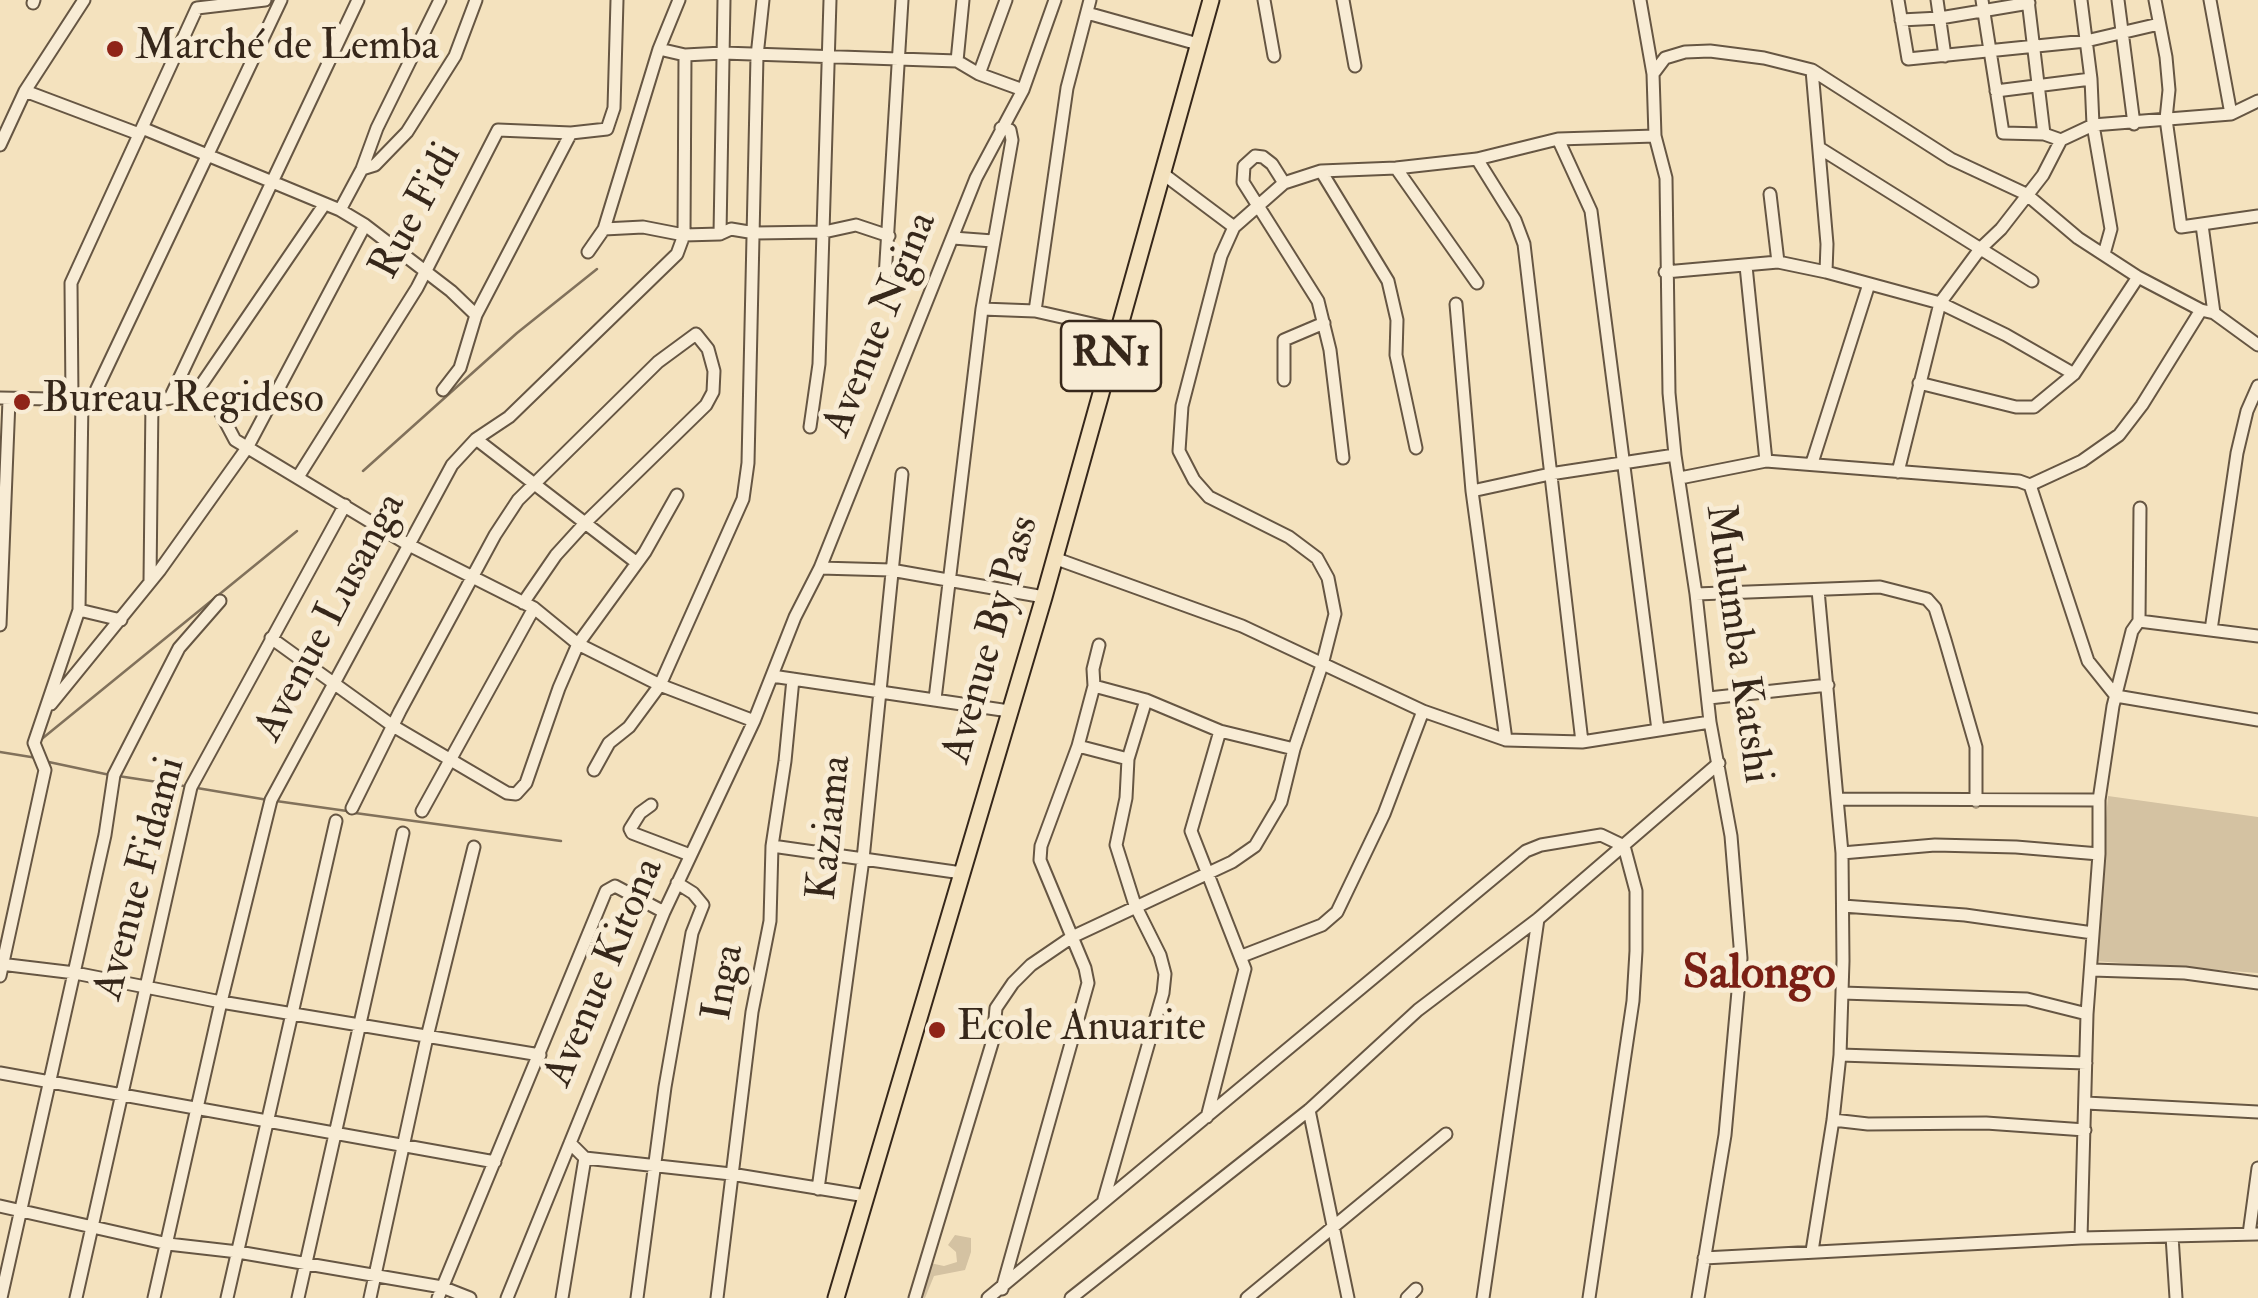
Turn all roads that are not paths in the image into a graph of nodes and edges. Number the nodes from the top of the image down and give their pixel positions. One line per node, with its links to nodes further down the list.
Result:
1 (84, 0): 54 (street)
2 (265, 0): 26 (street)
3 (281, 0): 73 (street)
4 (358, 0): 80 (street)
5 (440, 0): 76 (street)
6 (476, 0): 76 (street)
7 (617, 0): 63 (street)
8 (678, 0): 37 (street)
9 (724, 0): 39 (street)
10 (763, 0): 41 (street)
11 (830, 0): 44 (street)
12 (902, 0): 45 (street)
13 (963, 0): 46 (street)
14 (1006, 0): 49 (street)
15 (1055, 0): 53 (street, Avenue Ngina)
16 (1211, 0): 35 (highway, Avenue By Pass / RN1)
17 (1264, 0): 42 (street)
18 (1343, 0): 47 (street)
19 (1640, 0): 50 (street, Mulumba Katshi)
20 (1898, 0): 31 (street)
21 (1937, 0): 30 (street)
22 (2080, 0): 34 (street)
23 (2118, 0): 33 (street)
24 (2155, 0): 32 (street)
25 (2210, 0): 57 (street)
26 (241, 1): 64 (street)
27 (2028, 2): 29 (street); 36 (street)
28 (1088, 6): 35 (street); 114 (street)
29 (1983, 6): 30 (street); 38 (street)
30 (1940, 18): 31 (street); 43 (street)
31 (1902, 20): 43 (street)
32 (2159, 24): 33 (street); 58 (street)
33 (2122, 32): 34 (street); 59 (street)
34 (2086, 41): 36 (street); 51 (street)
35 (1198, 44): 78 (highway, Avenue By Pass / RN1)
36 (2035, 46): 38 (street); 52 (street)
37 (660, 49): 40 (street); 71 (street)
38 (1990, 51): 43 (street); 55 (street)
39 (723, 53): 40 (street); 41 (street); 92 (street)
40 (685, 55): 94 (street)
41 (757, 56): 44 (street); 93 (street)
42 (1274, 56)
43 (1945, 56)
44 (829, 57): 45 (street); 91 (street)
45 (900, 58): 46 (street); 95 (street)
46 (957, 61): 49 (street)
47 (1355, 66)
48 (1812, 70): 50 (street); 72 (street); 82 (street)
49 (979, 74): 53 (street)
50 (1654, 74): 67 (street, Mulumba Katshi)
51 (2091, 79): 52 (street); 60 (street)
52 (2040, 85): 55 (street); 66 (street)
53 (1024, 90): 61 (street, Avenue Ngina)
54 (24, 91): 62 (street); 64 (street)
55 (1996, 91): 66 (street)
56 (2258, 101): 57 (street)
57 (2231, 114): 58 (street)
58 (2166, 119): 59 (street); 88 (street)
59 (2134, 124): 60 (street)
60 (2093, 126): 69 (street); 100 (street)
61 (1001, 128): 96 (street, Avenue Ngina); 97 (street)
62 (2, 129): 70 (street)
63 (608, 129): 65 (street, Rue Fidi); 71 (street)
64 (140, 131): 73 (street); 128 (street)
65 (571, 134): 105 (street, Rue Fidi); 116 (street)
66 (2044, 134): 69 (street)
67 (1654, 136): 68 (street); 103 (street, Mulumba Katshi)
68 (1558, 138): 74 (street); 137 (street)
69 (2061, 140): 82 (street)
70 (0, 146)
71 (628, 148): 90 (street)
72 (1821, 149): 98 (street); 104 (street)
73 (208, 153): 80 (street); 128 (street)
74 (1477, 159): 75 (street); 141 (street)
75 (1396, 168): 77 (street); 109 (street)
76 (362, 169): 85 (street)
77 (1322, 172): 79 (street); 133 (street)
78 (1162, 174): 89 (street); 118 (highway, Avenue By Pass / RN1)
79 (1284, 183): 84 (street); 84 (street)
80 (274, 184): 83 (street); 125 (street)
81 (1770, 194): 101 (street)
82 (2026, 194): 98 (street); 100 (street)
83 (324, 205): 85 (street); 126 (street)
84 (1258, 207): 89 (street); 117 (street)
85 (340, 210): 87 (street)
86 (2258, 216): 88 (street)
87 (365, 225): 105 (street); 132 (street)
88 (2202, 225): 115 (street)
89 (1234, 228): 173 (street)
90 (604, 229): 94 (street); 99 (street)
91 (824, 232): 93 (street); 95 (street); 130 (street)
92 (720, 234): 93 (street); 94 (street)
93 (755, 234): 177 (street)
94 (684, 235): 131 (street, Avenue Lusanga)
95 (889, 236): 107 (street)
96 (953, 238): 97 (street); 154 (street, Avenue Ngina)
97 (993, 241): 113 (street)
98 (1980, 249): 108 (street); 111 (street)
99 (588, 252)
100 (2104, 254): 106 (street)
101 (1778, 262): 102 (street); 104 (street)
102 (1746, 266): 103 (street); 136 (street)
103 (1665, 272): 134 (street, Mulumba Katshi)
104 (1826, 272): 110 (street)
105 (425, 273): 116 (street); 142 (street, Rue Fidi)
106 (2138, 276): 115 (street); 120 (street)
107 (885, 278)
108 (2032, 281)
109 (1477, 283)
110 (1869, 284): 111 (street); 138 (street)
111 (1940, 303): 120 (street); 122 (street)
112 (1456, 304): 146 (street)
113 (982, 309): 114 (street); 157 (street)
114 (1035, 310): 118 (street)
115 (2207, 312): 119 (street); 145 (street)
116 (476, 314): 124 (street)
117 (1324, 323): 121 (street); 135 (street)
118 (1118, 330): 152 (highway, Avenue By Pass / RN1)
119 (2258, 346)
120 (2074, 374): 122 (street)
121 (1284, 380)
122 (1919, 383): 139 (street)
123 (2258, 386): 168 (street)
124 (443, 390)
125 (170, 396): 126 (street); 129 (street)
126 (193, 397): 132 (street)
127 (4, 399): 128 (street); 167 (street)
128 (82, 399): 129 (street); 164 (street)
129 (152, 401): 158 (street)
130 (810, 427)
131 (476, 439): 144 (street); 151 (street, Avenue Lusanga)
132 (247, 448): 142 (street); 158 (street)
133 (1416, 448)
134 (1675, 456): 137 (street); 143 (street, Mulumba Katshi)
135 (1343, 458)
136 (1766, 461): 138 (street); 143 (street)
137 (1624, 462): 141 (street); 193 (street)
138 (1812, 463): 139 (street)
139 (1898, 472): 145 (street)
140 (902, 474): 155 (street, Kaziama)
141 (1550, 474): 146 (street); 195 (street)
142 (298, 477): 148 (street)
143 (1680, 478): 160 (street, Mulumba Katshi)
144 (534, 484): 150 (street); 150 (street); 156 (street)
145 (2030, 486): 181 (street)
146 (1472, 491): 194 (street)
147 (677, 495): 153 (street)
148 (345, 506): 151 (street); 170 (street, Avenue Fidami)
149 (2140, 508): 166 (street)
150 (586, 522): 153 (street); 163 (street)
151 (409, 544): 156 (street); 176 (street, Avenue Lusanga)
152 (1054, 558): 161 (highway, Avenue By Pass / RN1); 173 (street)
153 (638, 563): 171 (street)
154 (820, 568): 155 (street); 174 (street, Avenue Ngina)
155 (892, 570): 157 (street); 180 (street, Kaziama)
156 (474, 576): 163 (street); 191 (street)
157 (949, 578): 161 (street); 182 (street)
158 (150, 581): 165 (street)
159 (1818, 590): 160 (street); 178 (street); 204 (street)
160 (1696, 594): 183 (street, Mulumba Katshi)
161 (1044, 597): 187 (highway, Avenue By Pass / RN1)
162 (220, 601): 229 (street)
163 (528, 606): 171 (street); 199 (street)
164 (79, 610): 165 (street); 186 (street)
165 (121, 620): 186 (street)
166 (2139, 621): 168 (street); 181 (street)
167 (0, 625)
168 (2211, 630): 169 (street)
169 (2258, 636)
170 (271, 638): 176 (street); 231 (street, Avenue Fidami)
171 (578, 644): 177 (street); 199 (street)
172 (1099, 644): 179 (street)
173 (1322, 665): 185 (street); 197 (street)
174 (772, 676): 175 (street); 189 (street, Avenue Kitona)
175 (792, 680): 180 (street); 210 (street, Inga)
176 (333, 685): 191 (street); 233 (street, Avenue Lusanga)
177 (660, 685): 189 (street); 201 (street)
178 (1828, 685): 183 (street); 202 (street)
179 (1094, 686): 184 (street); 196 (street)
180 (880, 690): 182 (street); 216 (street, Kaziama)
181 (2116, 696): 188 (street); 203 (street)
182 (935, 698): 187 (street)
183 (1709, 698): 190 (street, Mulumba Katshi)
184 (1146, 700): 192 (street); 198 (street)
185 (1423, 710): 194 (street); 226 (street)
186 (45, 711): 227 (street)
187 (1009, 711): 217 (highway, Avenue By Pass / RN1)
188 (2258, 720)
189 (754, 722): 215 (street, Avenue Kitona)
190 (1710, 722): 193 (street); 200 (street, Mulumba Katshi)
191 (393, 726): 199 (street); 206 (street)
192 (1220, 730): 197 (street); 218 (street)
193 (1658, 730): 195 (street)
194 (1506, 740): 195 (street)
195 (1582, 742)
196 (1078, 746): 198 (street); 225 (street)
197 (1294, 749): 218 (street)
198 (1128, 759): 220 (street)
199 (452, 760): 207 (street)
200 (1720, 763): 211 (street); 274 (street, Mulumba Katshi)
201 (594, 770)
202 (1838, 799): 204 (street); 213 (street)
203 (2098, 800): 204 (street); 214 (street)
204 (1976, 801)
205 (650, 805): 215 (street)
206 (352, 808)
207 (422, 811)
208 (336, 821): 234 (street)
209 (403, 832): 236 (street)
210 (772, 846): 216 (street); 260 (street, Inga)
211 (1624, 846): 223 (street); 248 (street); 298 (street)
212 (474, 847): 237 (street)
213 (1842, 852): 214 (street); 221 (street)
214 (2099, 854): 224 (street)
215 (690, 855): 219 (street, Avenue Kitona)
216 (863, 859): 217 (street); 261 (street, Kaziama)
217 (962, 873): 262 (highway, Avenue By Pass / RN1)
218 (1208, 874): 220 (street); 226 (street)
219 (678, 883): 222 (street, Avenue Kitona); 258 (street)
220 (1135, 905): 225 (street); 263 (street)
221 (1843, 906): 224 (street); 232 (street)
222 (664, 912): 238 (street); 254 (street, Avenue Kitona)
223 (1538, 919): 246 (street); 297 (street)
224 (2093, 933): 228 (street)
225 (1072, 937): 278 (street); 292 (street)
226 (1242, 956): 248 (street)
227 (1, 968): 229 (street)
228 (2092, 970): 230 (street); 235 (street)
229 (74, 973): 231 (street); 242 (street)
230 (2258, 983)
231 (145, 987): 233 (street); 243 (street, Avenue Fidami)
232 (1842, 993): 235 (street); 239 (street)
233 (220, 1002): 234 (street); 245 (street, Avenue Lusanga)
234 (292, 1012): 236 (street); 249 (street)
235 (2087, 1014): 240 (street)
236 (358, 1024): 237 (street); 252 (street)
237 (428, 1037): 238 (street); 255 (street)
238 (540, 1055): 257 (street)
239 (1840, 1055): 240 (street); 250 (street)
240 (2086, 1063): 244 (street)
241 (0, 1073): 242 (street)
242 (50, 1081): 243 (street); 265 (street)
243 (122, 1093): 245 (street); 266 (street, Avenue Fidami)
244 (2086, 1103): 247 (street); 251 (street)
245 (196, 1109): 249 (street); 271 (street, Avenue Lusanga)
246 (1309, 1110): 267 (street); 294 (street)
247 (2258, 1112)
248 (1206, 1117): 263 (street)
249 (268, 1120): 252 (street); 273 (street)
250 (1833, 1120): 251 (street); 272 (street)
251 (2085, 1130): 270 (street)
252 (335, 1132): 255 (street); 275 (street)
253 (1446, 1134): 267 (street)
254 (570, 1143): 256 (street); 287 (street, Avenue Kitona)
255 (404, 1145): 257 (street); 277 (street)
256 (585, 1158): 258 (street); 288 (street)
257 (494, 1162): 279 (street)
258 (656, 1164): 260 (street); 289 (street)
259 (2258, 1168): 268 (street)
260 (732, 1174): 261 (street); 290 (street, Inga)
261 (818, 1189): 262 (street)
262 (866, 1196): 291 (highway, Avenue By Pass / RN1)
263 (1104, 1200): 278 (street)
264 (0, 1206): 265 (street)
265 (20, 1210): 266 (street); 276 (street)
266 (92, 1224): 271 (street); 281 (street, Avenue Fidami)
267 (1332, 1230): 295 (street); 296 (street)
268 (2253, 1234): 269 (street)
269 (2172, 1236): 270 (street); 300 (street)
270 (2081, 1238): 272 (street)
271 (168, 1244): 273 (street); 282 (street, Avenue Lusanga)
272 (1812, 1251): 274 (street)
273 (238, 1252): 275 (street); 283 (street)
274 (1704, 1258): 299 (street, Mulumba Katshi)
275 (307, 1264): 277 (street); 284 (street)
276 (2, 1274): 280 (street)
277 (376, 1274): 279 (street); 285 (street)
278 (1002, 1289): 293 (street)
279 (440, 1293): 286 (street)
280 (0, 1298)
281 (76, 1298)
282 (154, 1298)
283 (227, 1298)
284 (298, 1298)
285 (370, 1298)
286 (470, 1298)
287 (507, 1298)
288 (562, 1298)
289 (637, 1298)
290 (717, 1298)
291 (836, 1298)
292 (914, 1298)
293 (988, 1298)
294 (1070, 1298)
295 (1247, 1298)
296 (1348, 1298)
297 (1483, 1298)
298 (1588, 1298)
299 (1698, 1298)
300 (2176, 1298)

